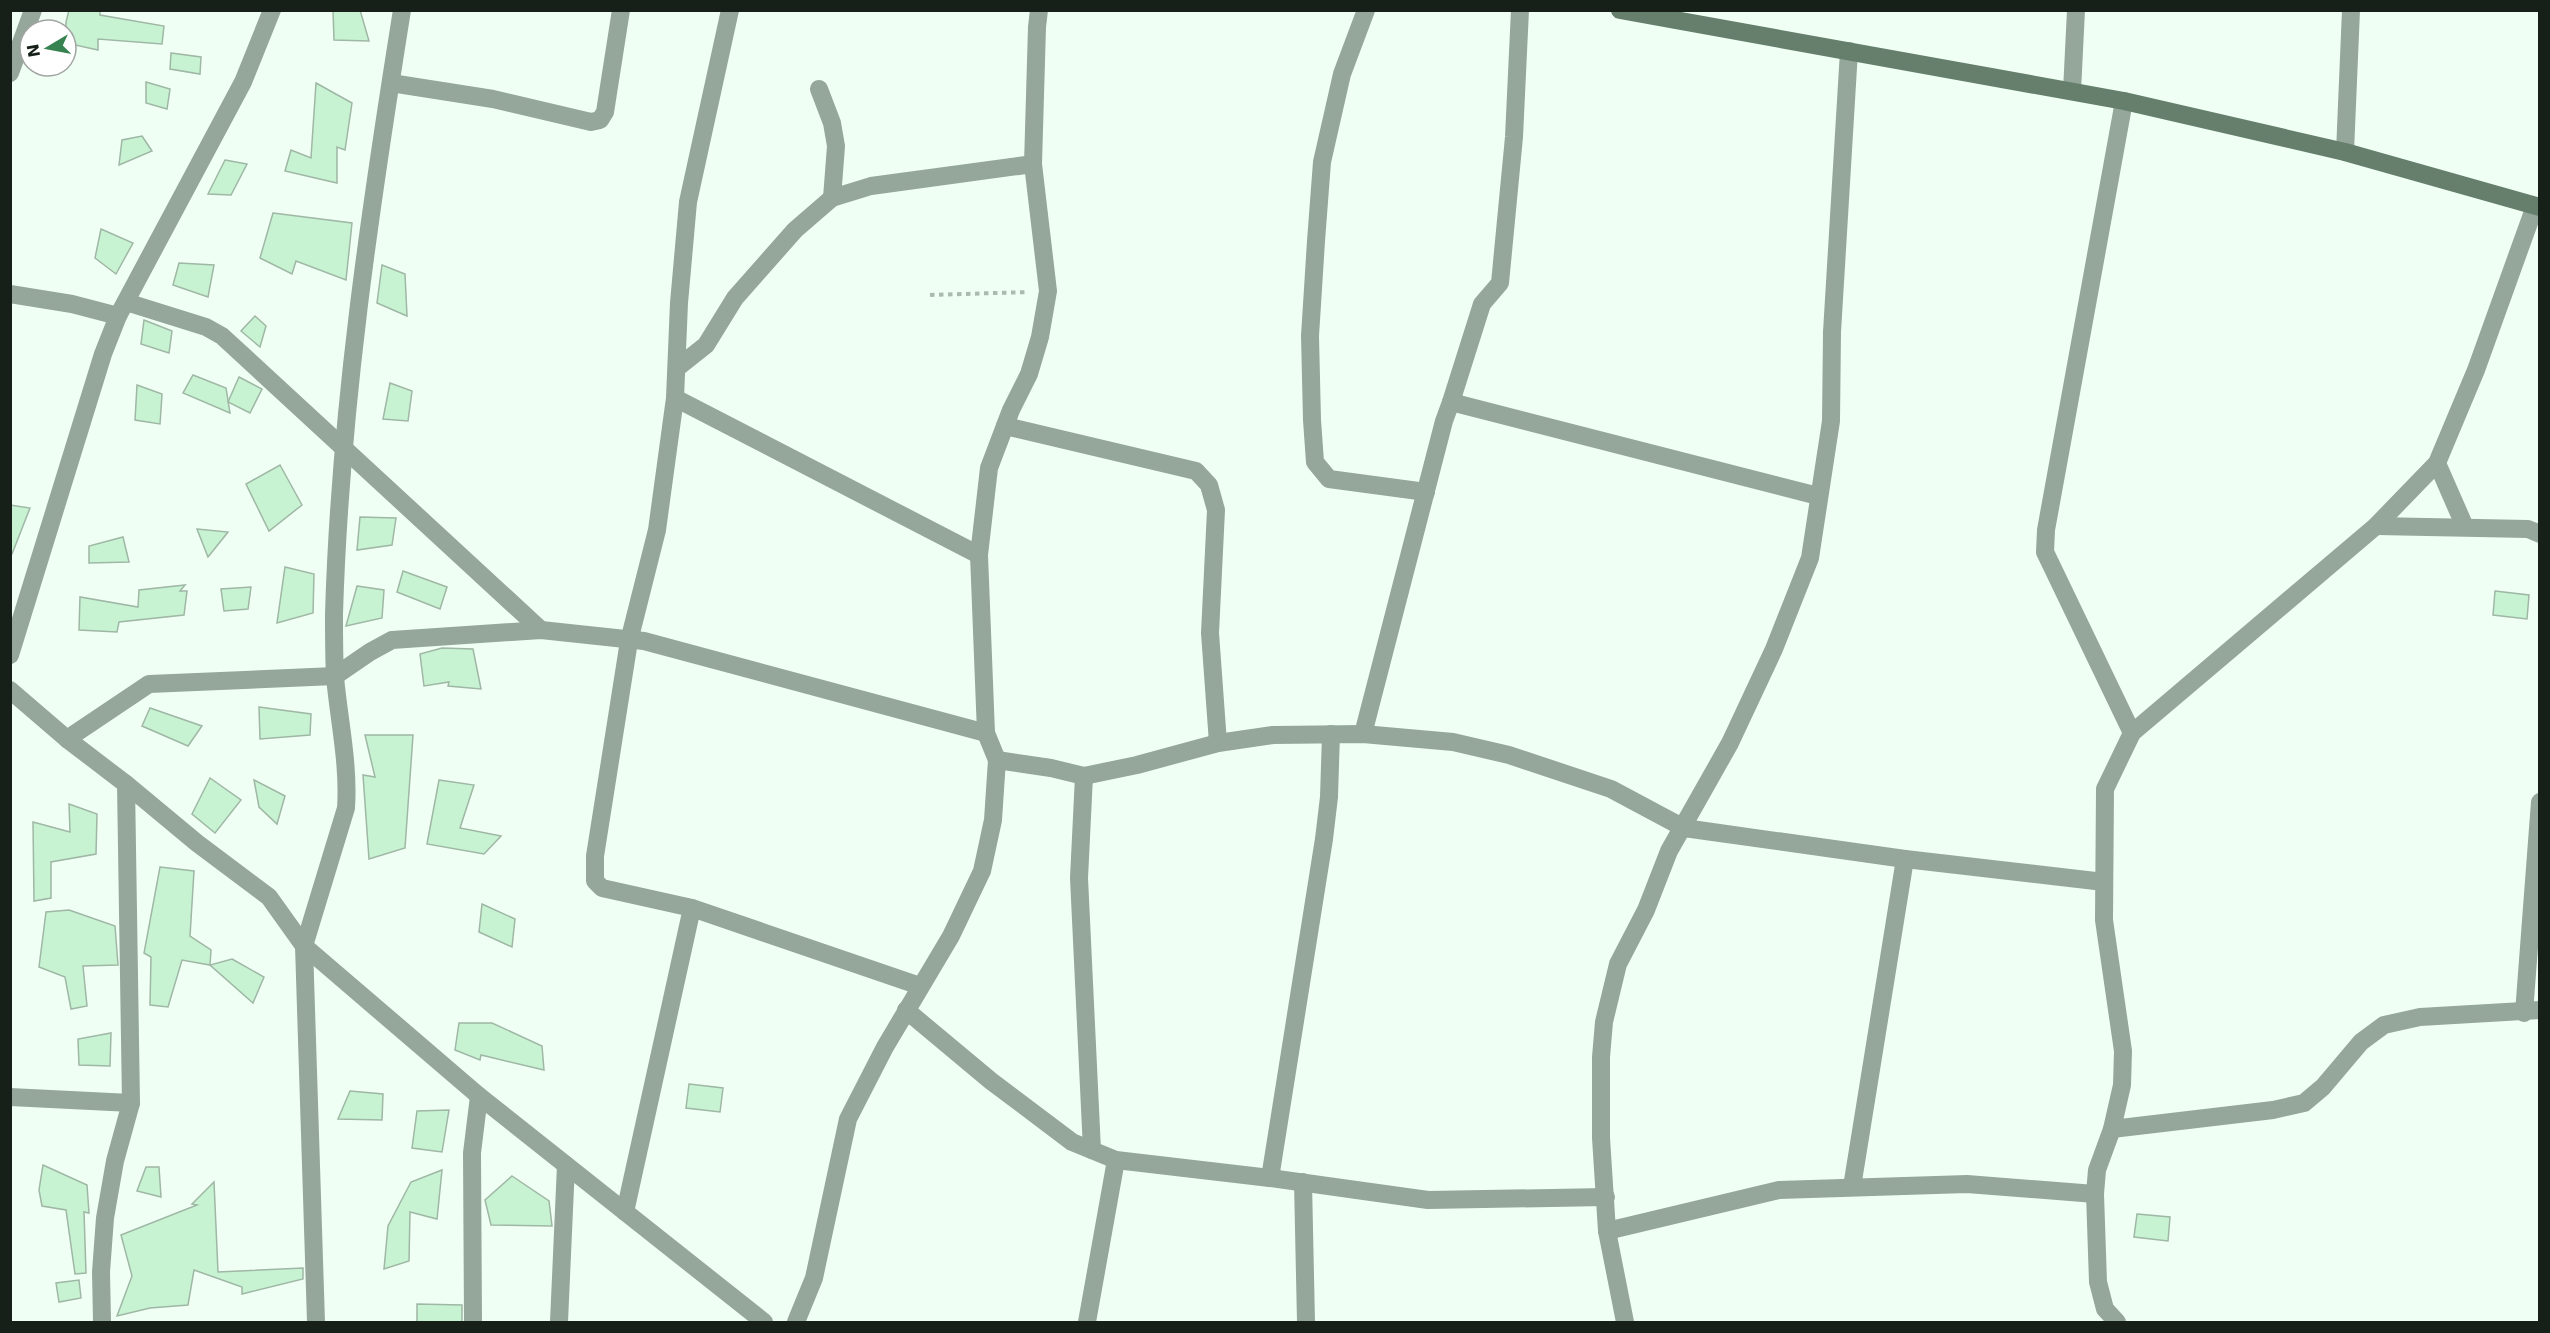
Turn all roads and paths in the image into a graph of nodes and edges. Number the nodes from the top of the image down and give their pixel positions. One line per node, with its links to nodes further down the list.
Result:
1 (33, 10): 13 (street)
2 (272, 10): 25 (street)
3 (402, 10): 14 (street)
4 (621, 10): 14 (street)
5 (730, 10): 26 (street)
6 (1039, 10): 19 (street)
7 (1366, 10): 32 (street)
8 (1520, 10): 28 (street)
9 (1620, 10): 12 (street)
10 (2076, 10): 16 (street)
11 (2351, 10): 18 (street)
12 (1849, 51): 16 (street); 33 (street)
13 (10, 73)
14 (391, 83): 30 (street)
15 (819, 89): 20 (street)
16 (2072, 91): 17 (street)
17 (2124, 101): 18 (street); 44 (street)
18 (2345, 152): 21 (street)
19 (1033, 164): 20 (street); 22 (street)
20 (832, 198): 26 (street)
21 (2537, 207): 31 (street)
22 (1048, 291): 24 (path); 29 (street)
23 (10, 294): 25 (street)
24 (930, 295)
25 (122, 309): 30 (street); 40 (street)
26 (676, 368): 27 (street)
27 (675, 398): 37 (street); 39 (street)
28 (1451, 402): 32 (street); 33 (street)
29 (1005, 426): 37 (street); 48 (street)
30 (344, 446): 38 (street); 41 (street)
31 (2437, 463): 34 (street); 35 (street)
32 (1426, 492): 46 (street)
33 (1818, 496): 53 (street)
34 (2376, 526): 35 (street); 44 (street)
35 (2464, 527): 36 (street)
36 (2540, 534)
37 (979, 555): 43 (street)
38 (541, 630): 39 (street); 41 (street)
39 (629, 641): 43 (street); 56 (street)
40 (10, 655)
41 (335, 676): 47 (street); 57 (street)
42 (10, 690): 47 (street)
43 (986, 733): 49 (street)
44 (2132, 733): 55 (street)
45 (1331, 734): 46 (street); 48 (street); 68 (street)
46 (1363, 734): 53 (street)
47 (67, 739): 51 (street)
48 (1218, 743): 50 (street)
49 (997, 760): 50 (street); 58 (street)
50 (1084, 776): 65 (street)
51 (126, 784): 57 (street); 63 (street)
52 (2540, 802): 60 (street)
53 (1684, 828): 54 (street); 72 (street)
54 (1905, 859): 55 (street); 70 (street)
55 (2104, 882): 64 (street)
56 (692, 908): 58 (street); 73 (street)
57 (304, 946): 61 (street); 76 (street)
58 (920, 986): 59 (street)
59 (906, 1010): 65 (street); 80 (street)
60 (2532, 1012): 64 (street)
61 (479, 1096): 67 (street); 77 (street)
62 (10, 1097): 63 (street)
63 (131, 1103): 75 (street)
64 (2112, 1129): 71 (street)
65 (1092, 1150): 66 (street)
66 (1116, 1160): 68 (street); 81 (street)
67 (566, 1165): 73 (street); 78 (street)
68 (1270, 1178): 69 (street)
69 (1303, 1182): 72 (street); 82 (street)
70 (1852, 1187): 71 (street); 74 (street)
71 (2095, 1194): 84 (street)
72 (1606, 1197): 74 (street)
73 (625, 1212): 79 (street)
74 (1607, 1231): 83 (street)
75 (102, 1323)
76 (316, 1323)
77 (472, 1323)
78 (559, 1323)
79 (764, 1323)
80 (796, 1323)
81 (1087, 1323)
82 (1306, 1323)
83 (1625, 1323)
84 (2117, 1323)

